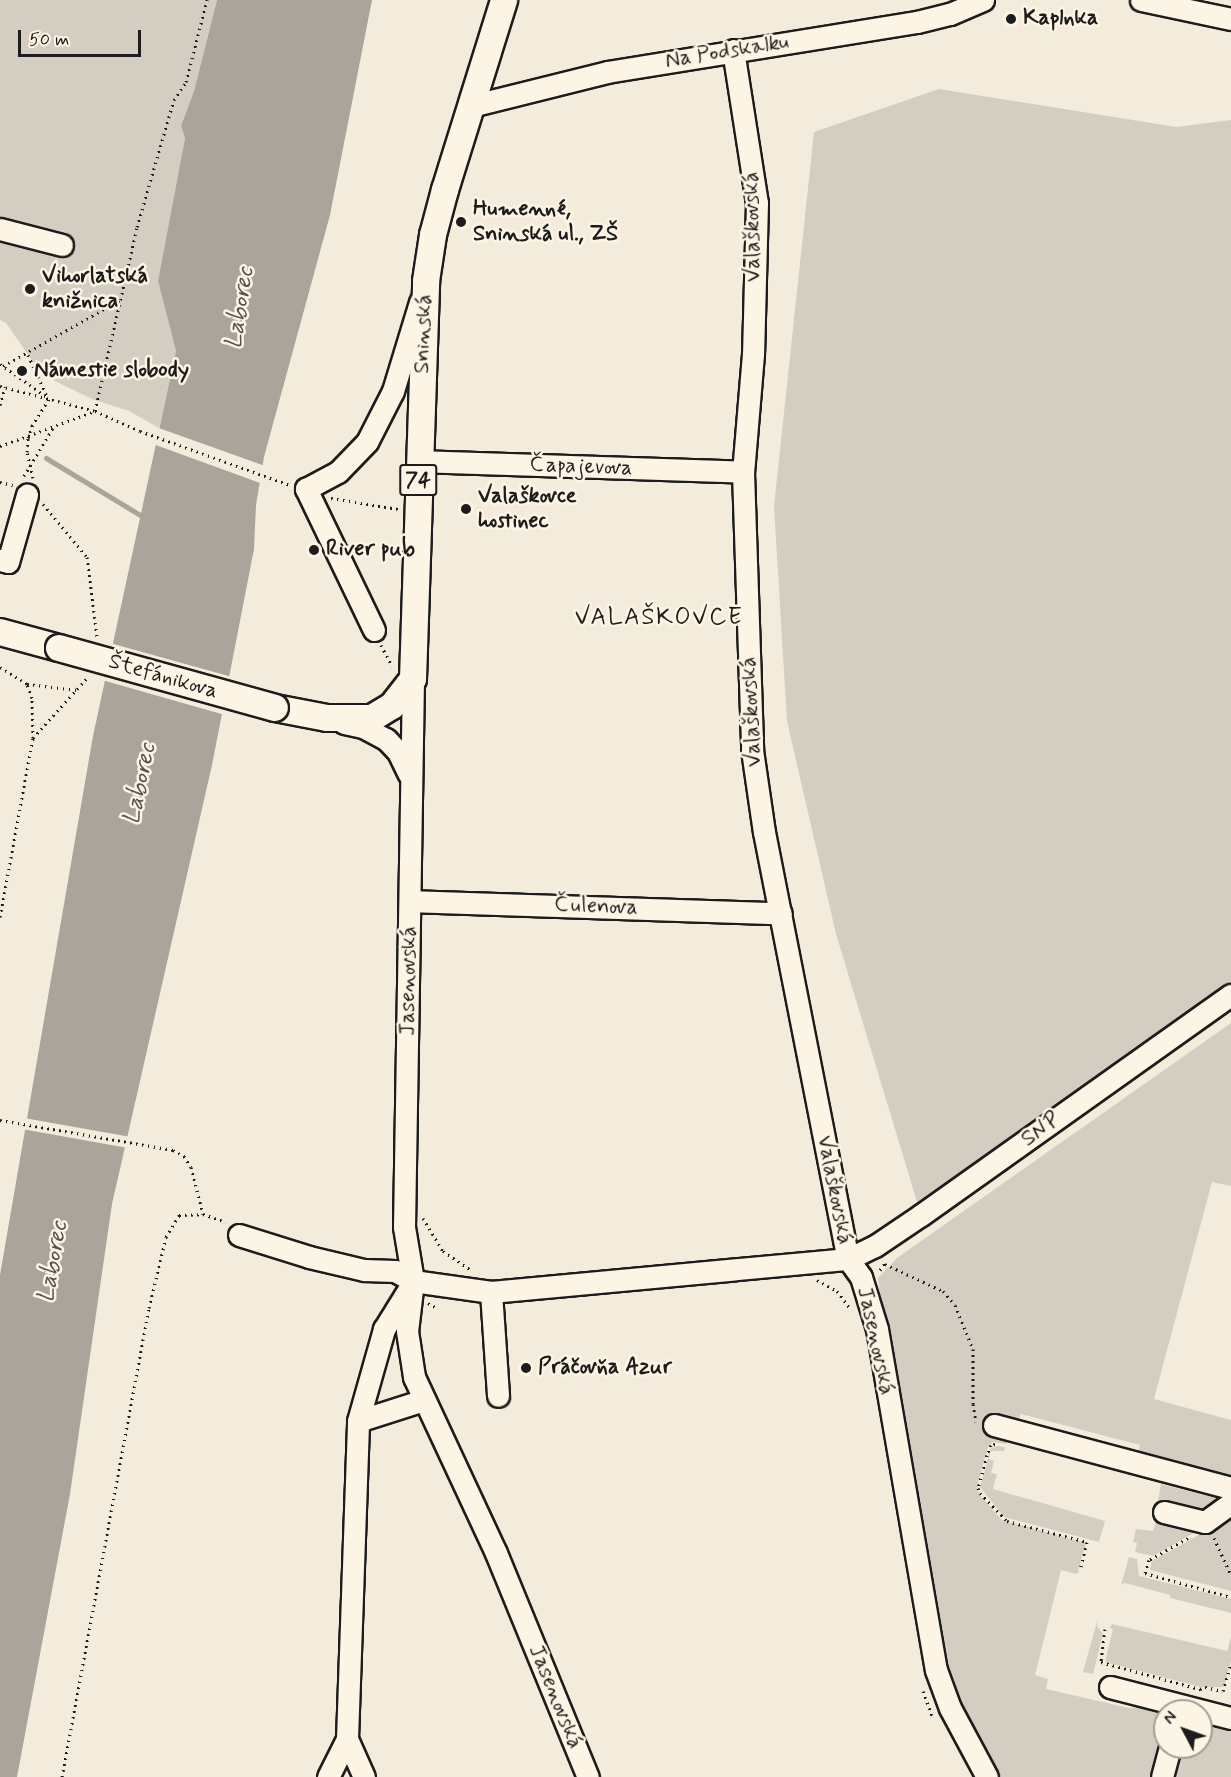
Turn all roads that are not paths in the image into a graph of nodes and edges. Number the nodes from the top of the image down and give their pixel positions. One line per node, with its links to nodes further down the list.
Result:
1 (504, 0): 6 (main road, Sninská / 74)
2 (982, 0): 5 (street, Na Podskalku)
3 (1141, 0): 4 (street)
4 (1231, 19)
5 (733, 50): 6 (street, Na Podskalku); 11 (street, Valaškovská)
6 (471, 106): 9 (main road, Sninská / 74)
7 (0, 229): 8 (street)
8 (62, 245)
9 (426, 282): 10 (main road, Sninská / 74); 14 (street)
10 (419, 461): 11 (street, Čapajevova); 16 (main road, Sninská / 74)
11 (743, 472): 20 (street, Valaškovská)
12 (32, 489): 13 (street)
13 (4, 561)
14 (374, 630)
15 (0, 632): 17 (main road, Štefánikova, bridge)
16 (404, 675): 17 (main road, Štefánikova); 18 (street, Jasenovská)
17 (327, 718): 18 (street)
18 (411, 781): 19 (street, Jasenovská)
19 (410, 901): 20 (street, Čulenova); 24 (street, Jasenovská)
20 (782, 914): 23 (street, Valaškovská)
21 (1231, 995): 23 (street, SNP)
22 (239, 1235): 24 (street)
23 (848, 1259): 25 (street, Jasenovská); 42 (street, Jasenovská)
24 (413, 1281): 25 (street, Jasenovská); 27 (street, Jasenovská); 28 (street)
25 (491, 1292): 26 (street)
26 (498, 1396)
27 (424, 1400): 28 (street); 41 (street, Jasenovská)
28 (358, 1422): 37 (street)
29 (987, 1433): 30 (street)
30 (1231, 1488)
31 (1231, 1503): 32 (street)
32 (1164, 1512)
33 (1110, 1687): 34 (street)
34 (1153, 1700)
35 (1213, 1711): 36 (street)
36 (1230, 1712)
37 (347, 1738): 39 (street); 40 (street)
38 (1167, 1759): 43 (street)
39 (328, 1777)
40 (364, 1777)
41 (588, 1777)
42 (987, 1777)
43 (1162, 1777)

